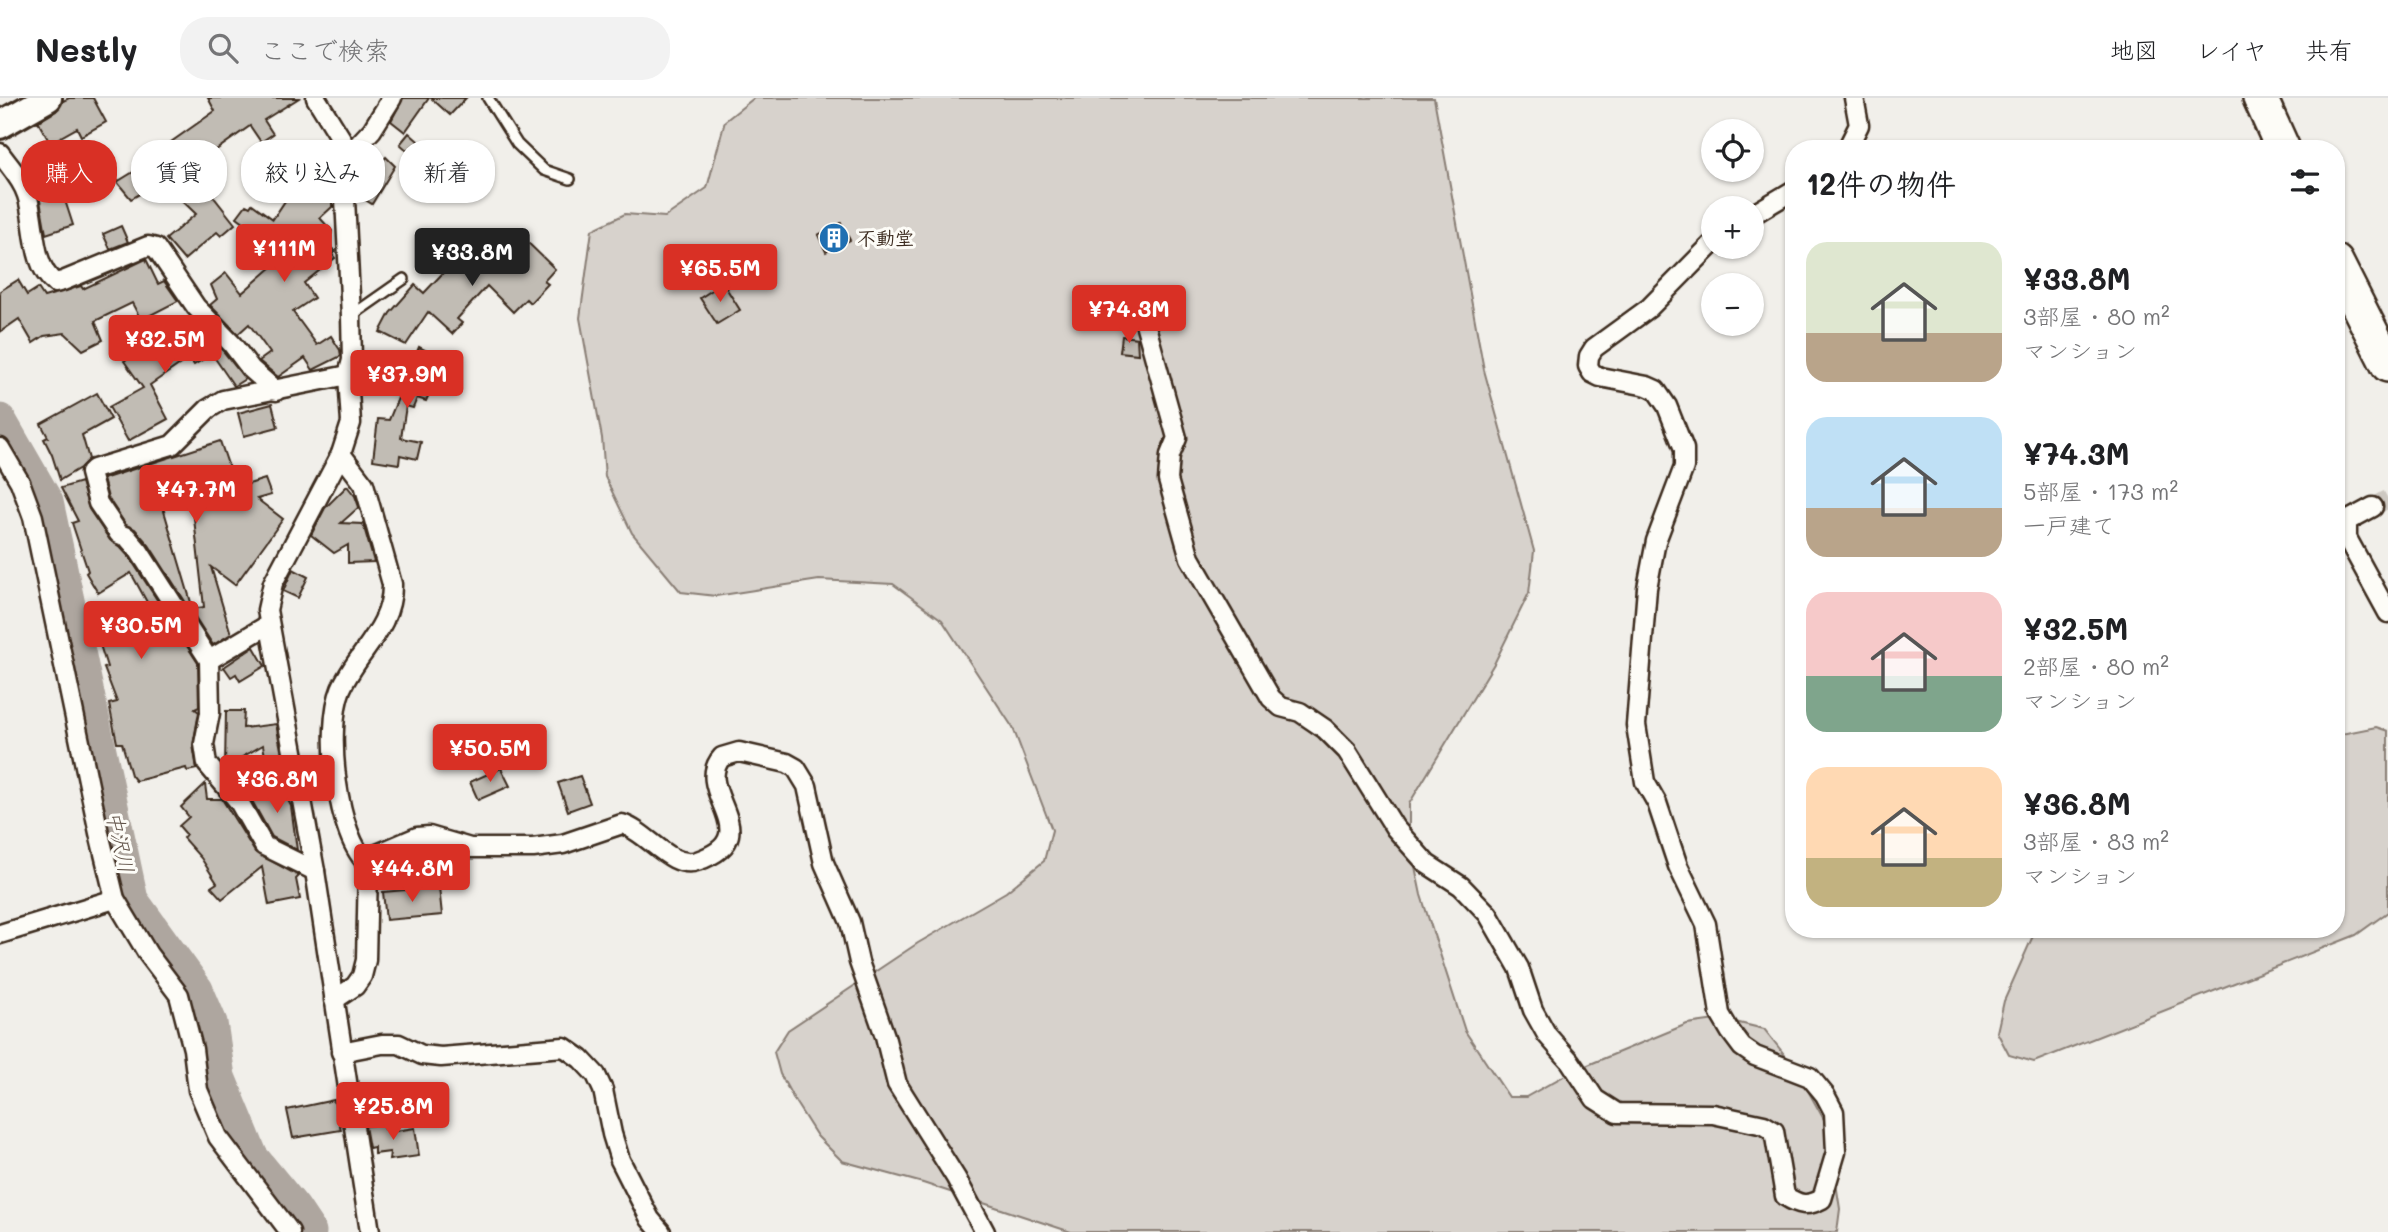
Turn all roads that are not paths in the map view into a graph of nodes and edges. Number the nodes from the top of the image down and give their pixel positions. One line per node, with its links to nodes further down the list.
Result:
1 (316, 98): 8 (street)
2 (392, 98): 9 (street)
3 (488, 98): 13 (lane)
4 (1854, 98): 10 (street)
5 (2260, 98): 11 (highway)
6 (30, 102): 7 (main road)
7 (0, 125)
8 (342, 140)
9 (363, 140)
10 (1852, 140)
11 (2279, 140)
12 (0, 153): 24 (street)
13 (570, 179)
14 (1785, 195): 16 (street)
15 (345, 203): 21 (street)
16 (1764, 208)
17 (1701, 255): 20 (street)
18 (404, 279): 21 (lane)
19 (2345, 280): 22 (highway)
20 (1142, 312)
21 (351, 316): 23 (street)
22 (2388, 365)
23 (348, 375): 24 (street); 26 (street)
24 (276, 391): 30 (street)
25 (0, 448): 33 (street)
26 (341, 454): 29 (street); 31 (street)
27 (2373, 507): 28 (street)
28 (2388, 613)
29 (268, 625): 30 (street); 32 (street)
30 (209, 660): 32 (street)
31 (369, 865): 35 (street); 40 (street)
32 (315, 871): 35 (street)
33 (115, 899): 34 (street); 37 (street)
34 (0, 934)
35 (334, 1000): 36 (street)
36 (341, 1052): 38 (street); 39 (street)
37 (289, 1232)
38 (370, 1232)
39 (661, 1232)
40 (985, 1232)

